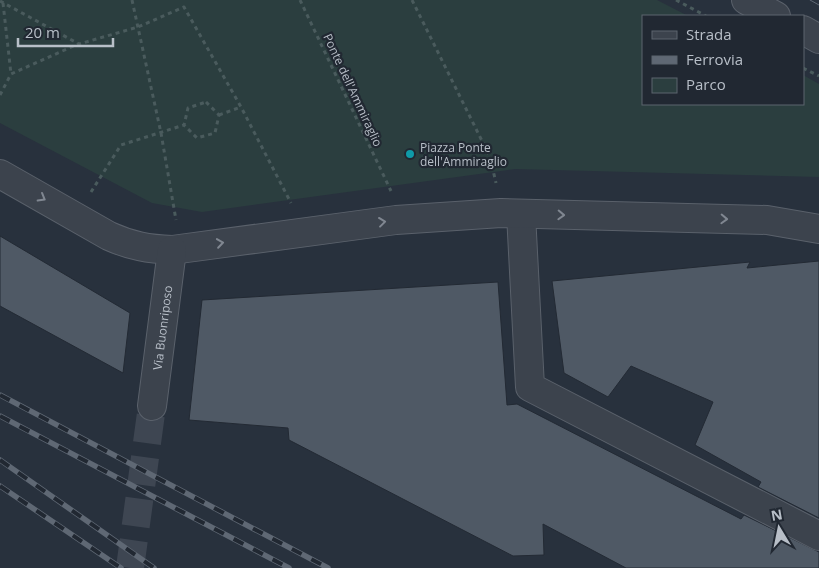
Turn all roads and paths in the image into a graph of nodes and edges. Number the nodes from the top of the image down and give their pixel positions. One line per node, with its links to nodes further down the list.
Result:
1 (132, 0): 9 (path)
2 (300, 0): 22 (path, Ponte dell'Ammiraglio)
3 (412, 0): 23 (path)
4 (676, 0): 7 (path)
5 (746, 0): 8 (street)
6 (1, 2): 12 (path); 14 (path)
7 (704, 15)
8 (774, 15)
9 (138, 27): 12 (path); 17 (path); 20 (path)
10 (804, 31): 11 (street)
11 (819, 39)
12 (78, 44): 14 (path)
13 (804, 68): 15 (path)
14 (11, 74): 16 (path)
15 (819, 76)
16 (0, 95)
17 (242, 108): 18 (path); 27 (path)
18 (219, 115): 19 (path); 19 (path)
19 (184, 125): 20 (path)
20 (160, 133): 25 (path); 28 (path)
21 (0, 174): 25 (street, one-way to 25)
22 (389, 188)
23 (497, 190)
24 (521, 214): 26 (street, one-way to 26); 27 (street, one-way to 24); 30 (street)
25 (75, 217): 28 (street)
26 (815, 227)
27 (306, 232): 28 (street, one-way to 27)
28 (172, 250): 29 (street, Via Buonriposo)
29 (152, 406)
30 (819, 536)

